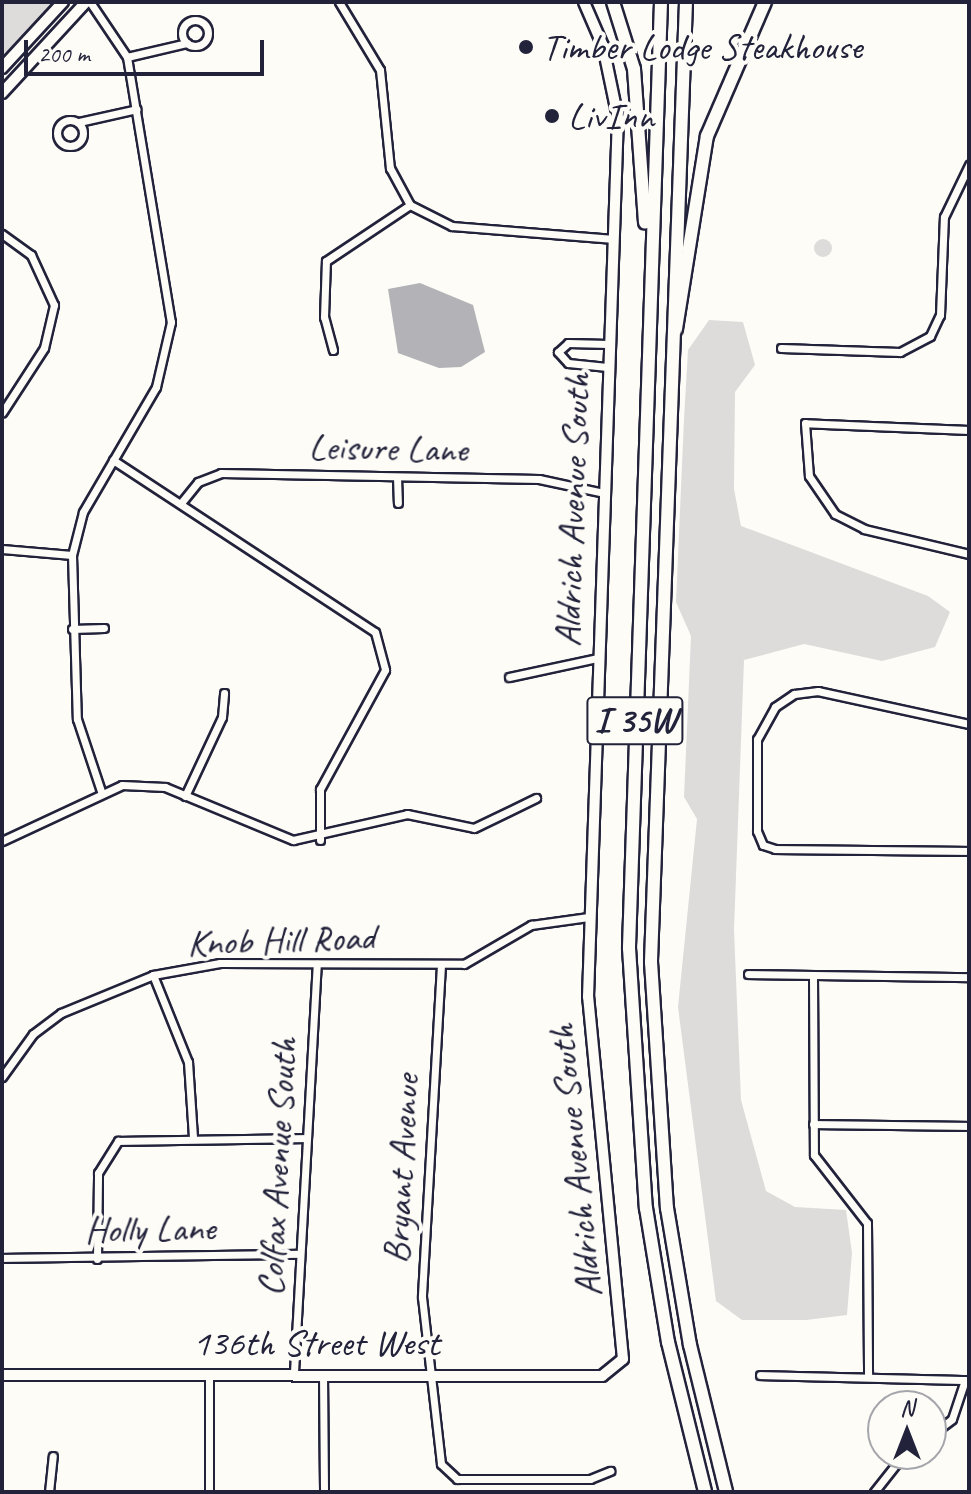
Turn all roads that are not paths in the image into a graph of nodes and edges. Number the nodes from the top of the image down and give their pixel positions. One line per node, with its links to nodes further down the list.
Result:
1 (63, 2): 11 (street)
2 (88, 2): 10 (street); 12 (street)
3 (339, 2): 16 (street)
4 (584, 2): 18 (street, Aldrich Avenue South)
5 (613, 2): 19 (highway)
6 (661, 2): 19 (highway, I 35W)
7 (686, 2): 21 (highway, I 35W)
8 (765, 2): 21 (highway)
9 (187, 43): 10 (street)
10 (127, 57): 13 (street)
11 (2, 68)
12 (2, 93)
13 (137, 109): 14 (street); 27 (street)
14 (79, 122)
15 (969, 165): 22 (street)
16 (410, 205): 18 (street); 23 (street)
17 (2, 234): 25 (street)
18 (613, 239): 20 (street, Aldrich Avenue South)
19 (648, 317): 79 (highway, I 35W)
20 (608, 344): 24 (street, Aldrich Avenue South); 24 (street)
21 (671, 347): 80 (highway, I 35W)
22 (781, 348)
23 (333, 350)
24 (607, 367): 29 (street, Aldrich Avenue South)
25 (2, 413)
26 (969, 430): 33 (street)
27 (113, 460): 30 (street); 34 (street)
28 (397, 477): 29 (street, Leisure Lane); 30 (street, Leisure Lane); 31 (street)
29 (604, 493): 37 (street, Aldrich Avenue South)
30 (181, 503): 44 (street)
31 (398, 503)
32 (2, 549): 34 (street)
33 (969, 554)
34 (72, 555): 36 (street)
35 (104, 628): 36 (street)
36 (72, 629): 41 (street)
37 (598, 658): 38 (street); 47 (street, Aldrich Avenue South)
38 (509, 677)
39 (224, 693): 42 (street)
40 (969, 724): 46 (street)
41 (101, 791): 42 (street); 45 (street)
42 (185, 796): 44 (street)
43 (536, 798): 44 (street)
44 (320, 840)
45 (2, 841)
46 (969, 851)
47 (588, 917): 49 (street, Knob Hill Road); 63 (street, Aldrich Avenue South)
48 (317, 964): 49 (street, Knob Hill Road); 51 (street, Knob Hill Road); 59 (street, Colfax Avenue South)
49 (441, 965): 67 (street, Bryant Avenue)
50 (748, 974): 52 (street)
51 (153, 975): 54 (street, Knob Hill Road); 58 (street)
52 (813, 975): 53 (street); 56 (street)
53 (969, 977)
54 (6, 1061): 55 (street, Knob Hill Road)
55 (2, 1077)
56 (813, 1124): 57 (street); 70 (street)
57 (969, 1126)
58 (193, 1137): 59 (street); 62 (street)
59 (306, 1138): 60 (street, Colfax Avenue South)
60 (299, 1254): 62 (street, Holly Lane); 65 (street, Colfax Avenue South)
61 (2, 1258): 62 (street, Holly Lane)
62 (97, 1259)
63 (623, 1359): 67 (street, 136th Street West)
64 (209, 1372): 65 (street, 136th Street West); 68 (street, 136th Street West); 77 (street)
65 (294, 1372): 66 (street, 136th Street West)
66 (323, 1372): 67 (street, 136th Street West); 78 (street)
67 (431, 1374): 75 (street, Bryant Avenue)
68 (2, 1375)
69 (760, 1375): 70 (street)
70 (868, 1375): 71 (street)
71 (967, 1380): 72 (street)
72 (947, 1423)
73 (53, 1456): 76 (street)
74 (891, 1470): 81 (street)
75 (610, 1471)
76 (49, 1492)
77 (209, 1492)
78 (324, 1492)
79 (705, 1492)
80 (726, 1492)
81 (874, 1492)

